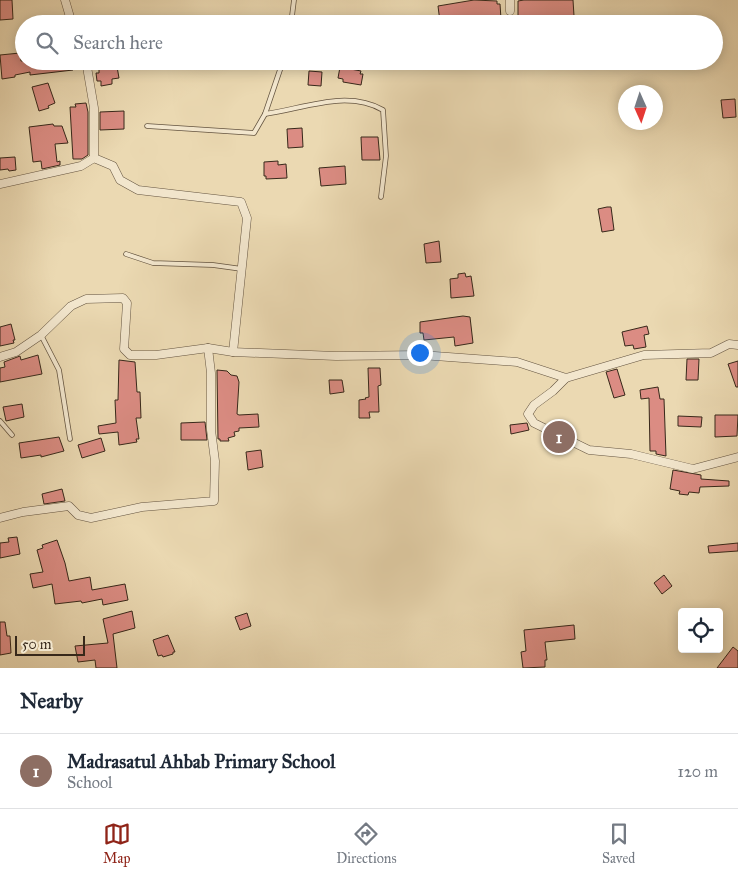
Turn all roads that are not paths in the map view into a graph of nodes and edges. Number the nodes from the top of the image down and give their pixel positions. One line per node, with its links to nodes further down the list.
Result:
1 (65, 0): 5 (street)
2 (294, 0): 6 (lane)
3 (510, 0): 4 (street)
4 (510, 11)
5 (69, 15)
6 (292, 15)
7 (88, 70): 11 (street)
8 (280, 70): 9 (lane)
9 (265, 114): 10 (lane); 13 (lane)
10 (147, 126)
11 (94, 158): 12 (street); 15 (street)
12 (0, 184)
13 (382, 197)
14 (126, 254): 15 (lane)
15 (242, 269): 19 (street)
16 (41, 335): 18 (street); 20 (street); 24 (lane)
17 (738, 345): 21 (street)
18 (208, 348): 19 (street); 26 (street)
19 (233, 352): 21 (street)
20 (0, 357)
21 (566, 378): 25 (street)
22 (0, 421): 23 (lane)
23 (12, 435)
24 (70, 439)
25 (738, 457)
26 (0, 518)

